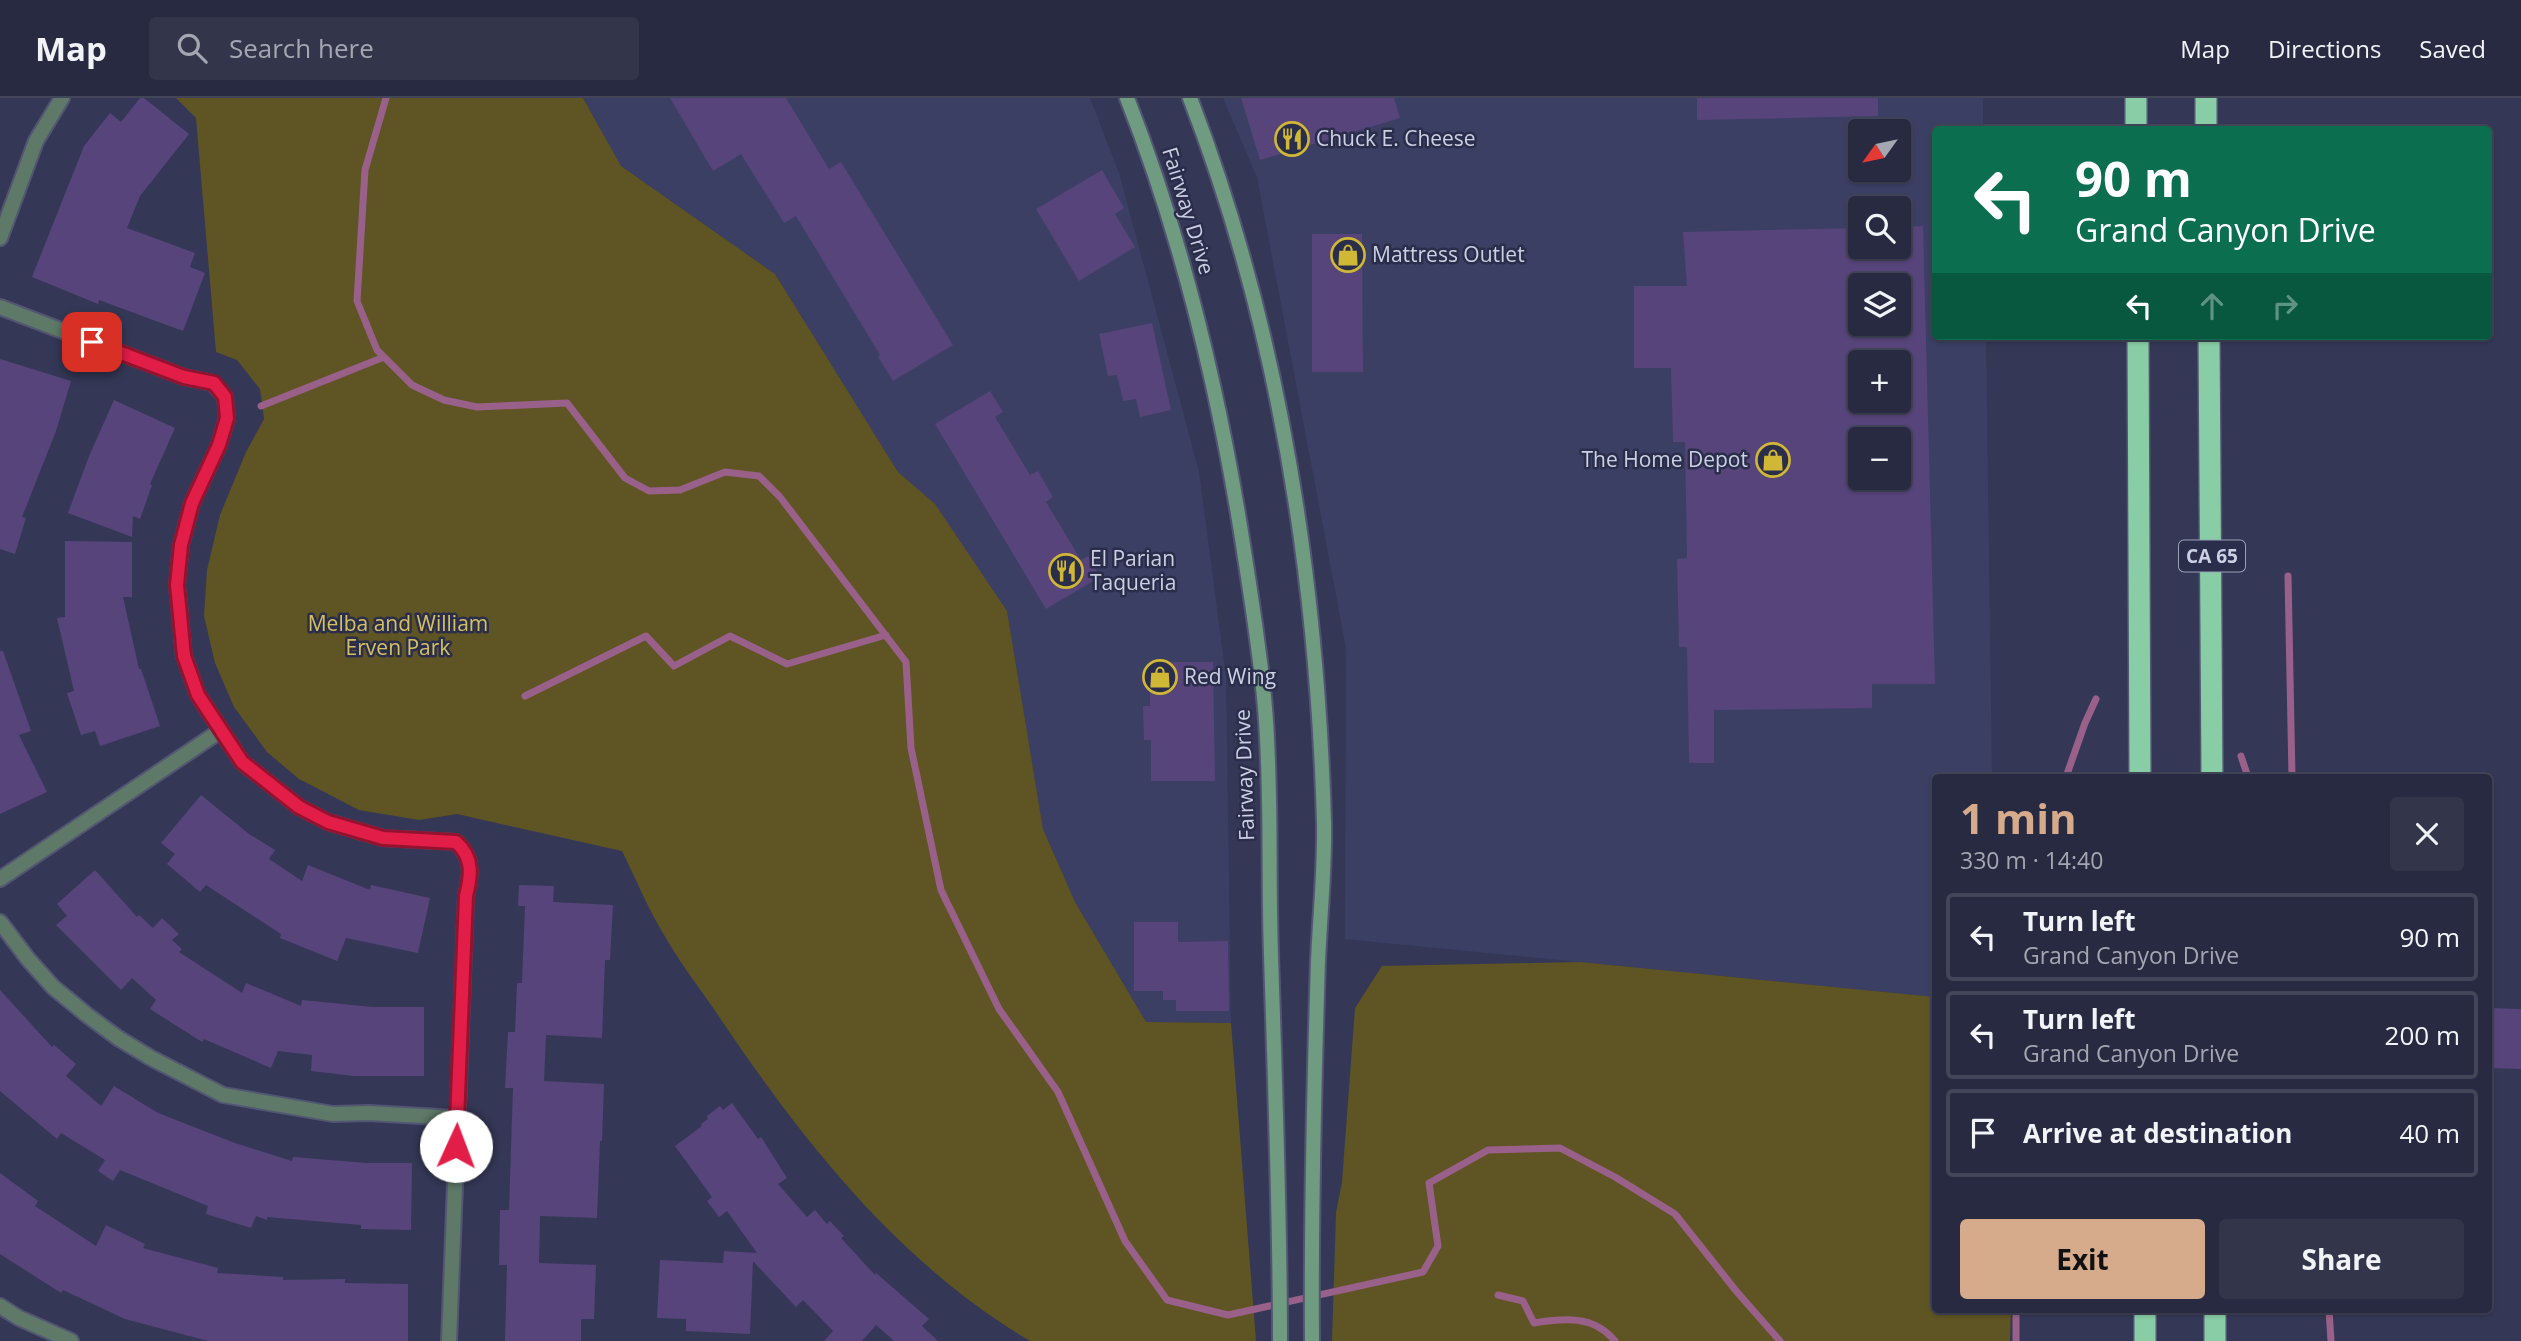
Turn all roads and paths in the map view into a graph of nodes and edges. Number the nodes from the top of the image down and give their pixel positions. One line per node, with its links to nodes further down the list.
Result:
1 (62, 98): 8 (street)
2 (1127, 98): 23 (main road, Fairway Drive)
3 (1190, 98): 24 (main road, Fairway Drive)
4 (2136, 98): 6 (highway)
5 (2206, 98): 7 (highway)
6 (2136, 126)
7 (2206, 126)
8 (0, 238)
9 (0, 307): 12 (street)
10 (2138, 340): 13 (highway)
11 (2209, 340): 14 (highway, CA 65)
12 (220, 732): 15 (street); 17 (street)
13 (2140, 774)
14 (2212, 774)
15 (0, 879)
16 (0, 922): 17 (street)
17 (457, 1118): 22 (street)
18 (0, 1306): 21 (street)
19 (2145, 1313): 25 (highway)
20 (2215, 1313): 26 (highway)
21 (71, 1341)
22 (449, 1341)
23 (1280, 1341)
24 (1312, 1341)
25 (2145, 1341)
26 (2215, 1341)

